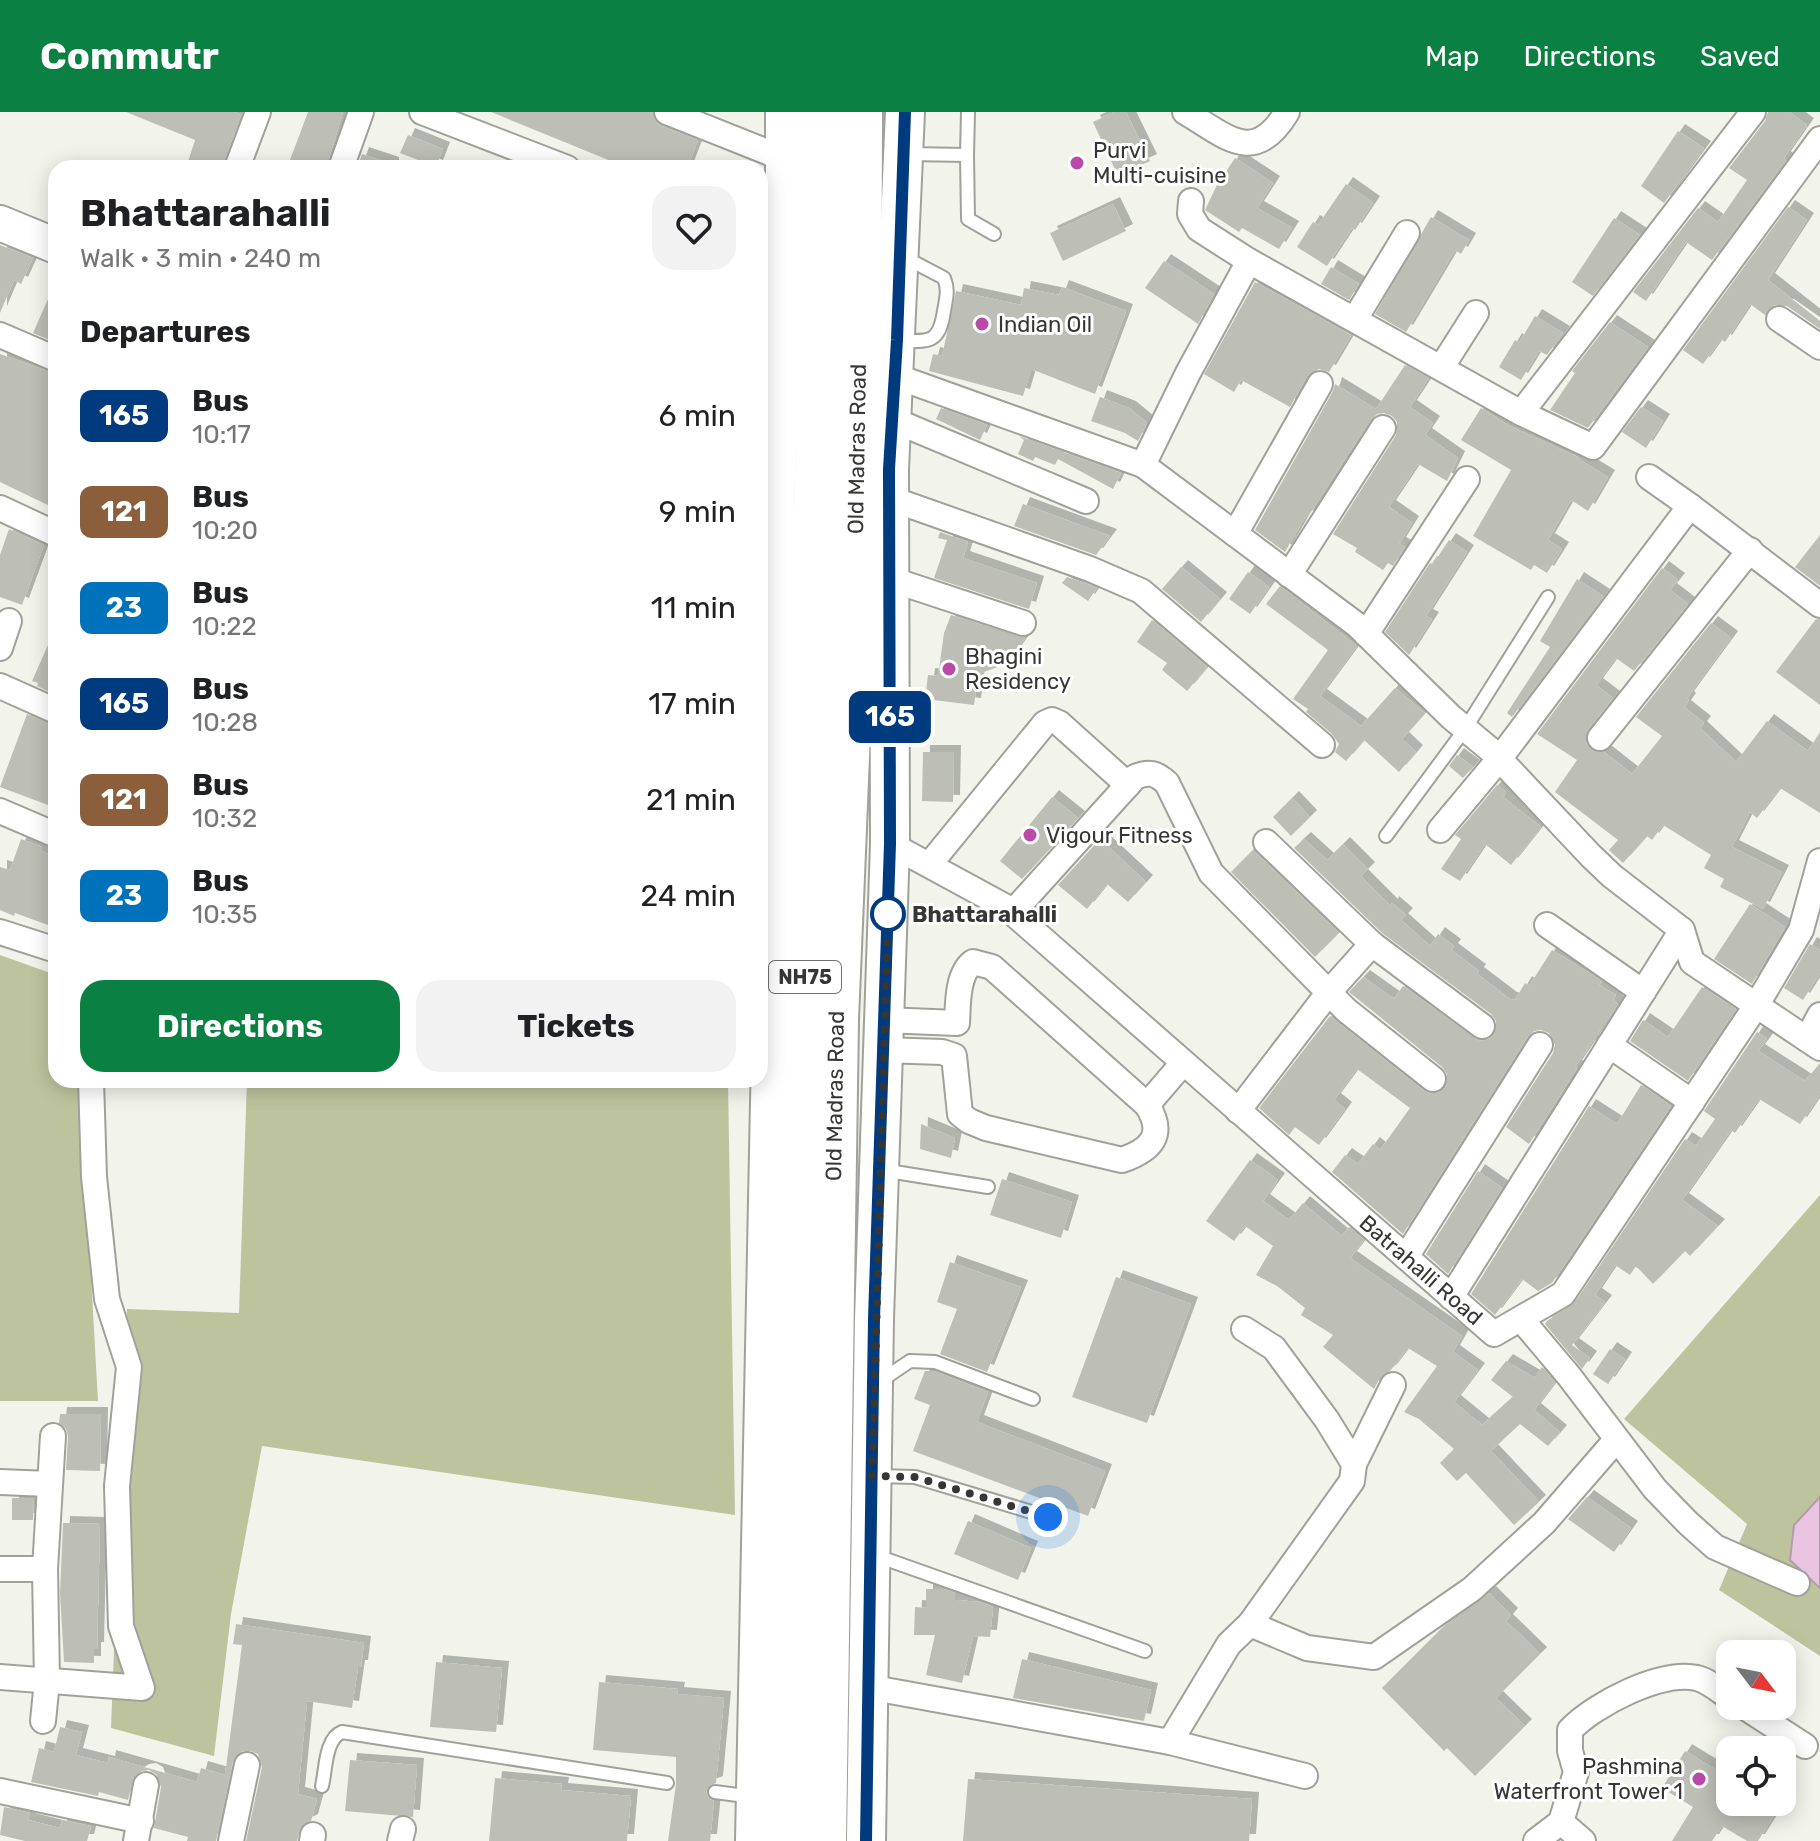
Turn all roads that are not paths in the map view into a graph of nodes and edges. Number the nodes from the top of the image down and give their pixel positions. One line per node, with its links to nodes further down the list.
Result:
1 (258, 112): 17 (street)
2 (361, 112): 18 (street)
3 (422, 112): 19 (street)
4 (667, 112): 16 (street)
5 (785, 112): 16 (main road)
6 (822, 112): 40 (highway, Old Madras Road / NH75)
7 (860, 112): 40 (highway, Old Madras Road / NH75)
8 (905, 112): 14 (main road)
9 (968, 112): 15 (lane)
10 (1185, 112): 11 (street)
11 (1287, 112)
12 (1753, 112): 36 (street)
13 (1820, 139): 36 (street)
14 (905, 154): 15 (lane); 33 (main road)
15 (967, 155): 23 (lane)
16 (785, 159): 25 (main road)
17 (240, 160)
18 (344, 160)
19 (546, 160)
20 (1191, 201): 26 (street)
21 (0, 223): 24 (main road)
22 (1407, 233): 28 (street)
23 (994, 234)
24 (48, 243)
25 (772, 246): 40 (main road)
26 (1249, 261): 28 (street); 39 (street)
27 (1476, 313): 34 (street)
28 (1355, 319): 34 (street)
29 (1779, 319): 31 (street)
30 (0, 335): 32 (street)
31 (1820, 347)
32 (48, 356)
33 (896, 358): 37 (main road); 39 (street)
34 (1441, 368): 36 (street)
35 (1320, 384): 47 (street)
36 (1521, 413)
37 (891, 419): 40 (main road); 43 (street)
38 (1383, 428): 49 (street)
39 (1143, 465): 47 (street)
40 (820, 477): 50 (main road); 61 (street); 63 (main road); 139 (highway, Old Madras Road / NH75); 140 (highway, Old Madras Road / NH75)
41 (1649, 477): 44 (street)
42 (1467, 479): 55 (street)
43 (1086, 501)
44 (1690, 506): 48 (street); 62 (street)
45 (0, 508): 46 (street)
46 (48, 530)
47 (1235, 534): 49 (street)
48 (1750, 550): 52 (street); 60 (street)
49 (1289, 575): 55 (street)
50 (890, 579): 54 (street); 70 (main road)
51 (1548, 597): 59 (lane)
52 (1820, 605)
53 (9, 621): 56 (street)
54 (1023, 623)
55 (1366, 634): 59 (street)
56 (0, 648)
57 (0, 686): 58 (street)
58 (48, 707)
59 (1465, 729): 62 (street); 68 (lane)
60 (1600, 738)
61 (1322, 745)
62 (1500, 758): 66 (street); 75 (street)
63 (768, 770)
64 (1128, 785): 72 (street); 73 (street); 79 (street)
65 (0, 811): 67 (street)
66 (1440, 830)
67 (48, 832)
68 (1386, 836)
69 (1266, 842): 77 (street)
70 (890, 844): 72 (street, Batrahalli Road); 85 (main road)
71 (1820, 861): 81 (street, Batrahalli Road)
72 (929, 865): 73 (street, Batrahalli Road)
73 (1013, 912): 90 (street, Batrahalli Road)
74 (1547, 925): 80 (street)
75 (1682, 930): 80 (street); 81 (street)
76 (0, 932): 78 (street)
77 (1372, 944): 79 (street); 84 (street)
78 (48, 947)
79 (1329, 992): 91 (street); 96 (street)
80 (1643, 992): 88 (street)
81 (1756, 1006): 86 (street); 94 (street, Batrahalli Road)
82 (1820, 1015): 86 (street)
83 (957, 1023): 85 (street); 89 (street); 95 (street)
84 (1482, 1026)
85 (884, 1035): 89 (street); 97 (main road)
86 (1814, 1043)
87 (1540, 1045): 99 (street)
88 (1609, 1045): 94 (street); 100 (street)
89 (954, 1056): 95 (street)
90 (1183, 1063): 95 (street); 96 (street, Batrahalli Road)
91 (1433, 1079)
92 (91, 1088): 120 (street)
93 (765, 1088): 134 (main road)
94 (1692, 1102): 101 (street, Batrahalli Road)
95 (1147, 1105)
96 (1238, 1111): 99 (street, Batrahalli Road)
97 (879, 1169): 98 (lane); 104 (main road)
98 (988, 1187)
99 (1406, 1257): 100 (street, Batrahalli Road)
100 (1451, 1297): 101 (street, Batrahalli Road)
101 (1521, 1319): 107 (street)
102 (1244, 1329): 108 (street)
103 (1393, 1385): 108 (street)
104 (873, 1386): 105 (lane); 109 (main road)
105 (1033, 1399)
106 (53, 1436): 111 (street)
107 (1616, 1440): 116 (street); 117 (street)
108 (1354, 1464): 117 (street)
109 (872, 1476): 112 (lane); 113 (main road)
110 (0, 1482): 111 (street)
111 (50, 1484): 115 (street)
112 (1048, 1517)
113 (870, 1554): 118 (lane); 121 (main road)
114 (0, 1569): 115 (street)
115 (45, 1569): 120 (street)
116 (1797, 1583)
117 (1250, 1624): 125 (street)
118 (1145, 1651)
119 (0, 1677): 120 (street)
120 (47, 1681): 124 (street)
121 (868, 1687): 125 (street); 141 (main road)
122 (1716, 1689): 135 (street)
123 (1765, 1720): 126 (street)
124 (43, 1721)
125 (1170, 1742): 128 (street)
126 (1805, 1746)
127 (247, 1765): 137 (street)
128 (1305, 1776)
129 (667, 1783): 131 (lane)
130 (146, 1785): 136 (street)
131 (322, 1786)
132 (0, 1791): 136 (street)
133 (715, 1792): 134 (lane)
134 (756, 1798): 138 (main road)
135 (1561, 1822): 142 (street); 143 (street)
136 (138, 1831)
137 (231, 1841)
138 (755, 1841)
139 (785, 1841)
140 (824, 1841)
141 (866, 1841)
142 (1536, 1841)
143 (1583, 1841)

